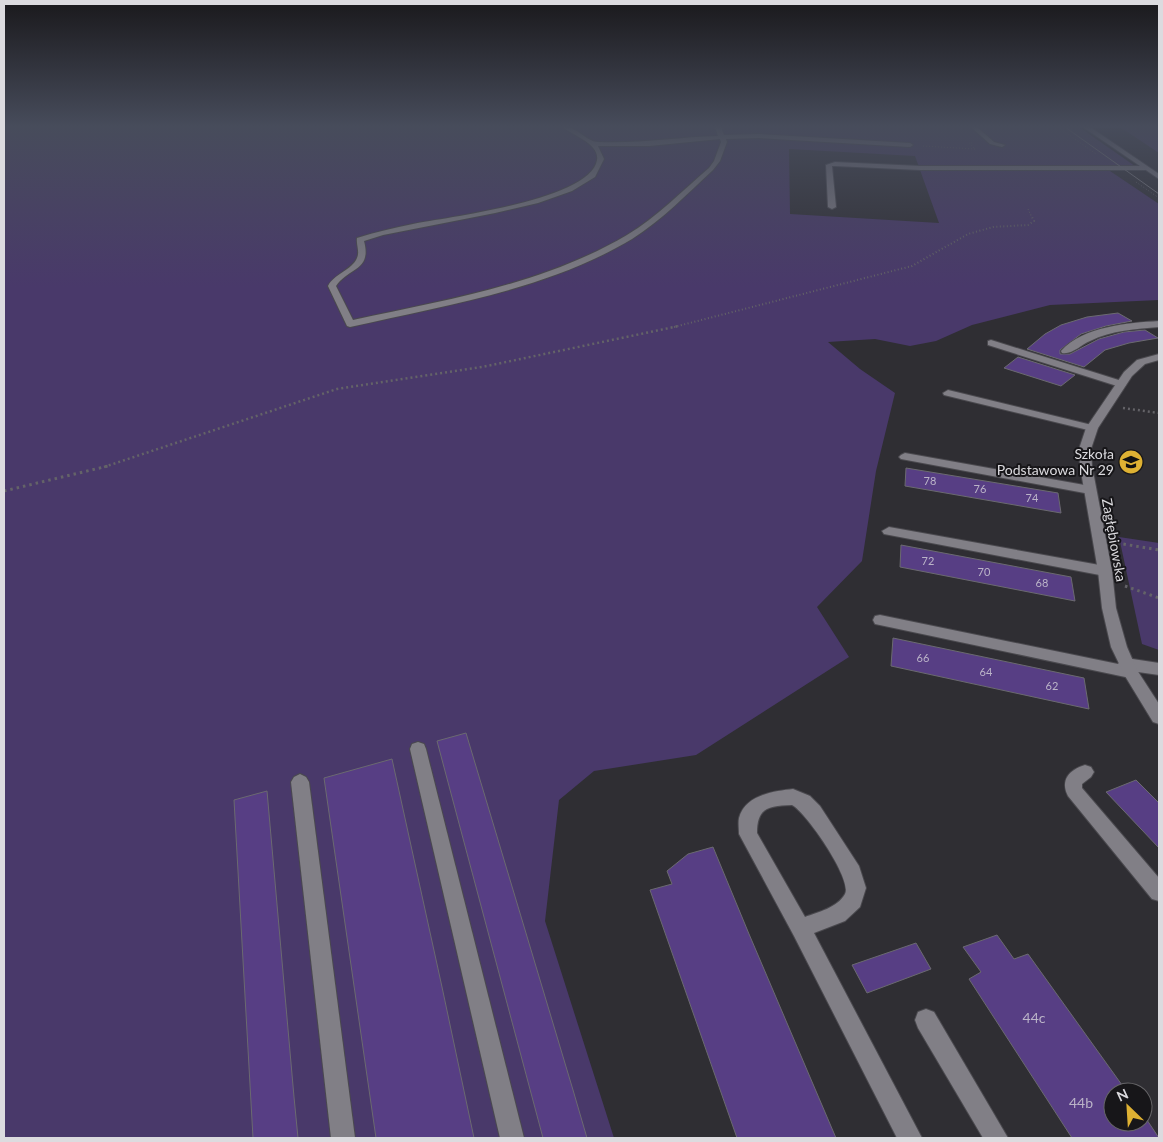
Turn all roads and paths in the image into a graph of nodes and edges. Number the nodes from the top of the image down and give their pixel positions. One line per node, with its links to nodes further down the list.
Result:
1 (588, 180): 2 (street)
2 (698, 180)
3 (830, 180): 4 (lane)
4 (832, 207)
5 (1028, 209): 17 (path)
6 (1159, 322): 8 (street)
7 (991, 343): 10 (street)
8 (1066, 351)
9 (1159, 357): 10 (street, Zagłębiowska)
10 (1121, 384): 14 (street, Zagłębiowska)
11 (948, 393): 14 (street)
12 (1124, 401): 13 (path)
13 (1159, 413)
14 (1092, 428): 16 (street, Zagłębiowska)
15 (905, 457): 16 (street)
16 (1090, 490): 21 (street, Zagłębiowska)
17 (4, 491)
18 (889, 531): 21 (street)
19 (1112, 542): 20 (path)
20 (1159, 550)
21 (1105, 571): 25 (street, Zagłębiowska)
22 (1124, 595): 23 (path)
23 (1159, 598)
24 (880, 620): 25 (street)
25 (1128, 668): 26 (street); 27 (street, Zagłębiowska)
26 (1159, 670)
27 (1159, 717)
28 (418, 749): 35 (street)
29 (1085, 772): 31 (street)
30 (300, 782): 34 (street)
31 (1159, 892)
32 (801, 929): 32 (street); 36 (street)
33 (926, 1020): 37 (street)
34 (343, 1138)
35 (512, 1138)
36 (910, 1138)
37 (996, 1138)

